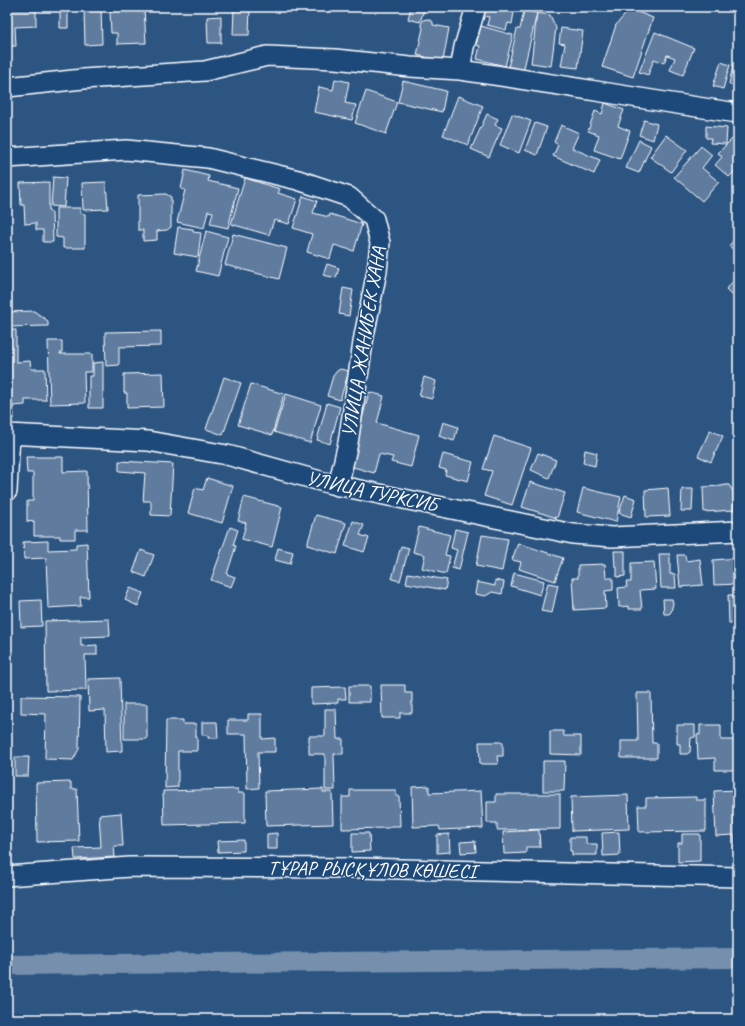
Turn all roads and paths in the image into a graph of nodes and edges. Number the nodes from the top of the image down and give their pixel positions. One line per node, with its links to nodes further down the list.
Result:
1 (476, 7): 2 (street)
2 (460, 70): 3 (street); 4 (street)
3 (7, 87)
4 (738, 113)
5 (7, 158): 7 (street, УЛИЦА ЖАНИБЕК ХАНА)
6 (9, 434): 7 (street, УЛИЦА ТУРКСИБ); 8 (street)
7 (338, 486): 9 (street, УЛИЦА ТУРКСИБ)
8 (7, 491)
9 (738, 531)
10 (7, 876): 11 (street, ТҰРАР РЫСҚҰЛОВ КӨШЕСІ)
11 (738, 877)

